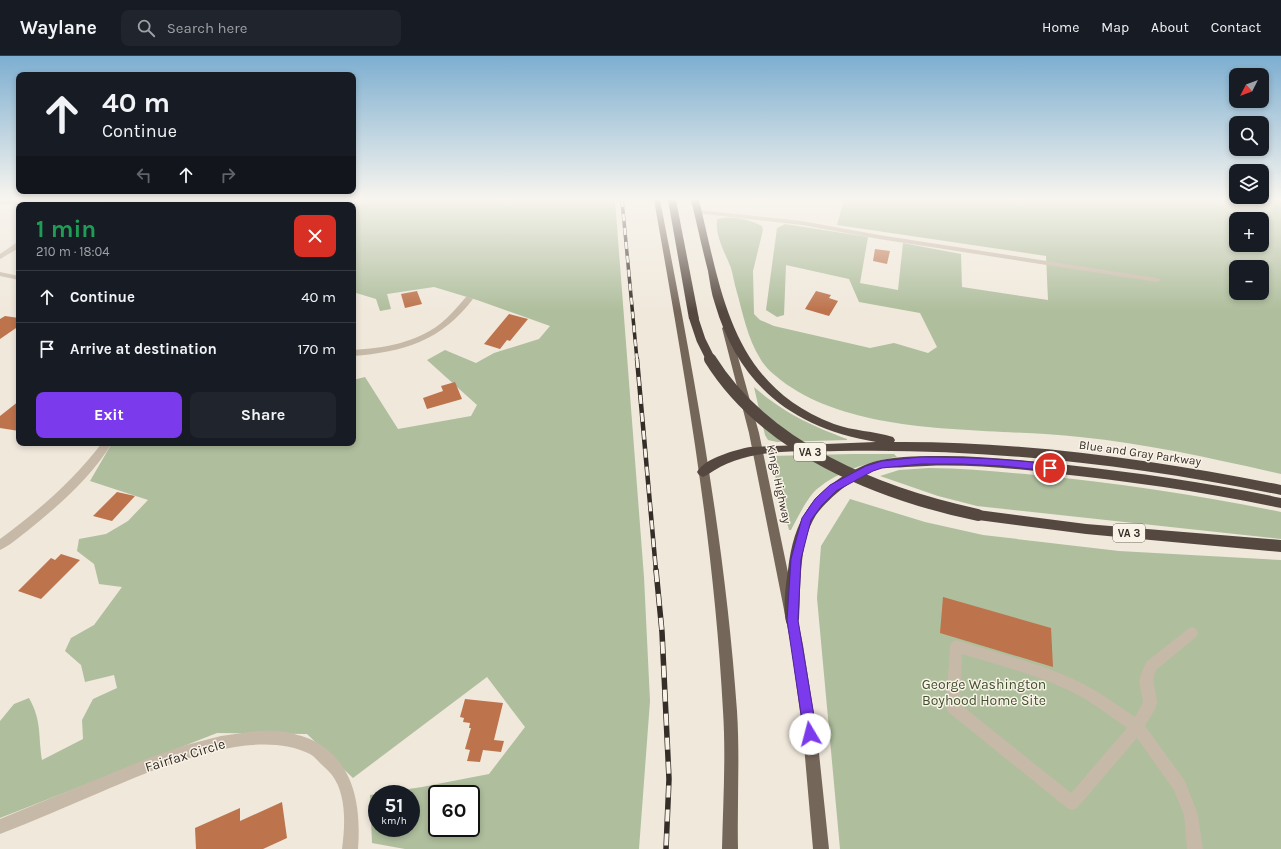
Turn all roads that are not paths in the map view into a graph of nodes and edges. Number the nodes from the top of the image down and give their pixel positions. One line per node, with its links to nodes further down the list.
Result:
1 (664, 237): 16 (main road)
2 (679, 237): 20 (highway, VA 3, bridge)
3 (704, 237): 11 (highway, Kings Highway / VA 3)
4 (879, 237): 9 (street)
5 (16, 247): 6 (street)
6 (0, 257)
7 (0, 274): 8 (street)
8 (16, 277)
9 (1157, 280)
10 (469, 299): 12 (street)
11 (721, 309): 14 (highway, VA 3); 15 (main road, Kings Highway)
12 (356, 353)
13 (105, 446): 19 (street)
14 (946, 447): 15 (highway); 17 (highway, Blue and Gray Parkway / VA 3)
15 (758, 450): 16 (highway); 21 (main road, Kings Highway)
16 (703, 472): 26 (main road)
17 (1281, 490)
18 (1281, 503): 21 (highway)
19 (0, 545)
20 (1281, 546)
21 (792, 620): 27 (main road, Kings Highway)
22 (1192, 633): 23 (street)
23 (1137, 727): 23 (street); 28 (street)
24 (0, 827): 25 (street, Fairfax Circle)
25 (350, 849)
26 (730, 849)
27 (821, 849)
28 (1195, 849)

